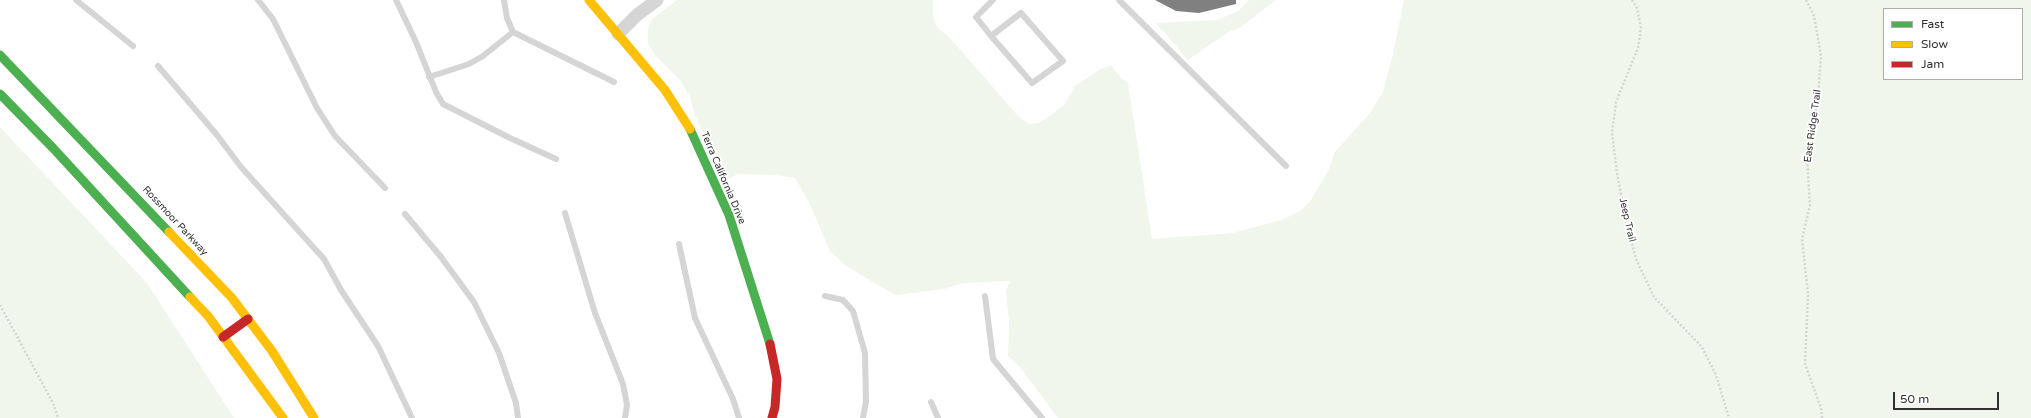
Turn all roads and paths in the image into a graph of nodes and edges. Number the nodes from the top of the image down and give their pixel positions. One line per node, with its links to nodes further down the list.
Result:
1 (76, 0): 14 (lane)
2 (258, 0): 22 (lane)
3 (396, 0): 17 (lane)
4 (504, 0): 11 (lane)
5 (589, 0): 12 (street, Terra California Drive)
6 (657, 0): 12 (street)
7 (993, 0): 13 (lane)
8 (1119, 0): 21 (lane)
9 (1632, 0): 43 (path, Jeep Trail)
10 (1806, 0): 44 (path, East Ridge Trail)
11 (513, 32): 17 (lane); 18 (lane)
12 (618, 34): 39 (street, Terra California Drive)
13 (991, 36): 13 (lane)
14 (132, 46)
15 (0, 55): 29 (street, Rossmoor Parkway)
16 (158, 66): 35 (lane)
17 (430, 77): 20 (lane)
18 (614, 82)
19 (0, 94): 30 (street)
20 (556, 159)
21 (1286, 166)
22 (385, 188)
23 (565, 213): 37 (lane)
24 (405, 214): 36 (lane)
25 (679, 244): 38 (lane)
26 (825, 296): 40 (lane)
27 (985, 296): 42 (lane)
28 (0, 305): 32 (path)
29 (248, 319): 30 (street); 34 (street, Rossmoor Parkway)
30 (223, 337): 33 (street)
31 (931, 402): 41 (lane)
32 (58, 418)
33 (283, 418)
34 (314, 418)
35 (412, 418)
36 (518, 418)
37 (625, 418)
38 (740, 418)
39 (772, 418)
40 (864, 418)
41 (938, 418)
42 (1042, 418)
43 (1729, 418)
44 (1822, 418)

